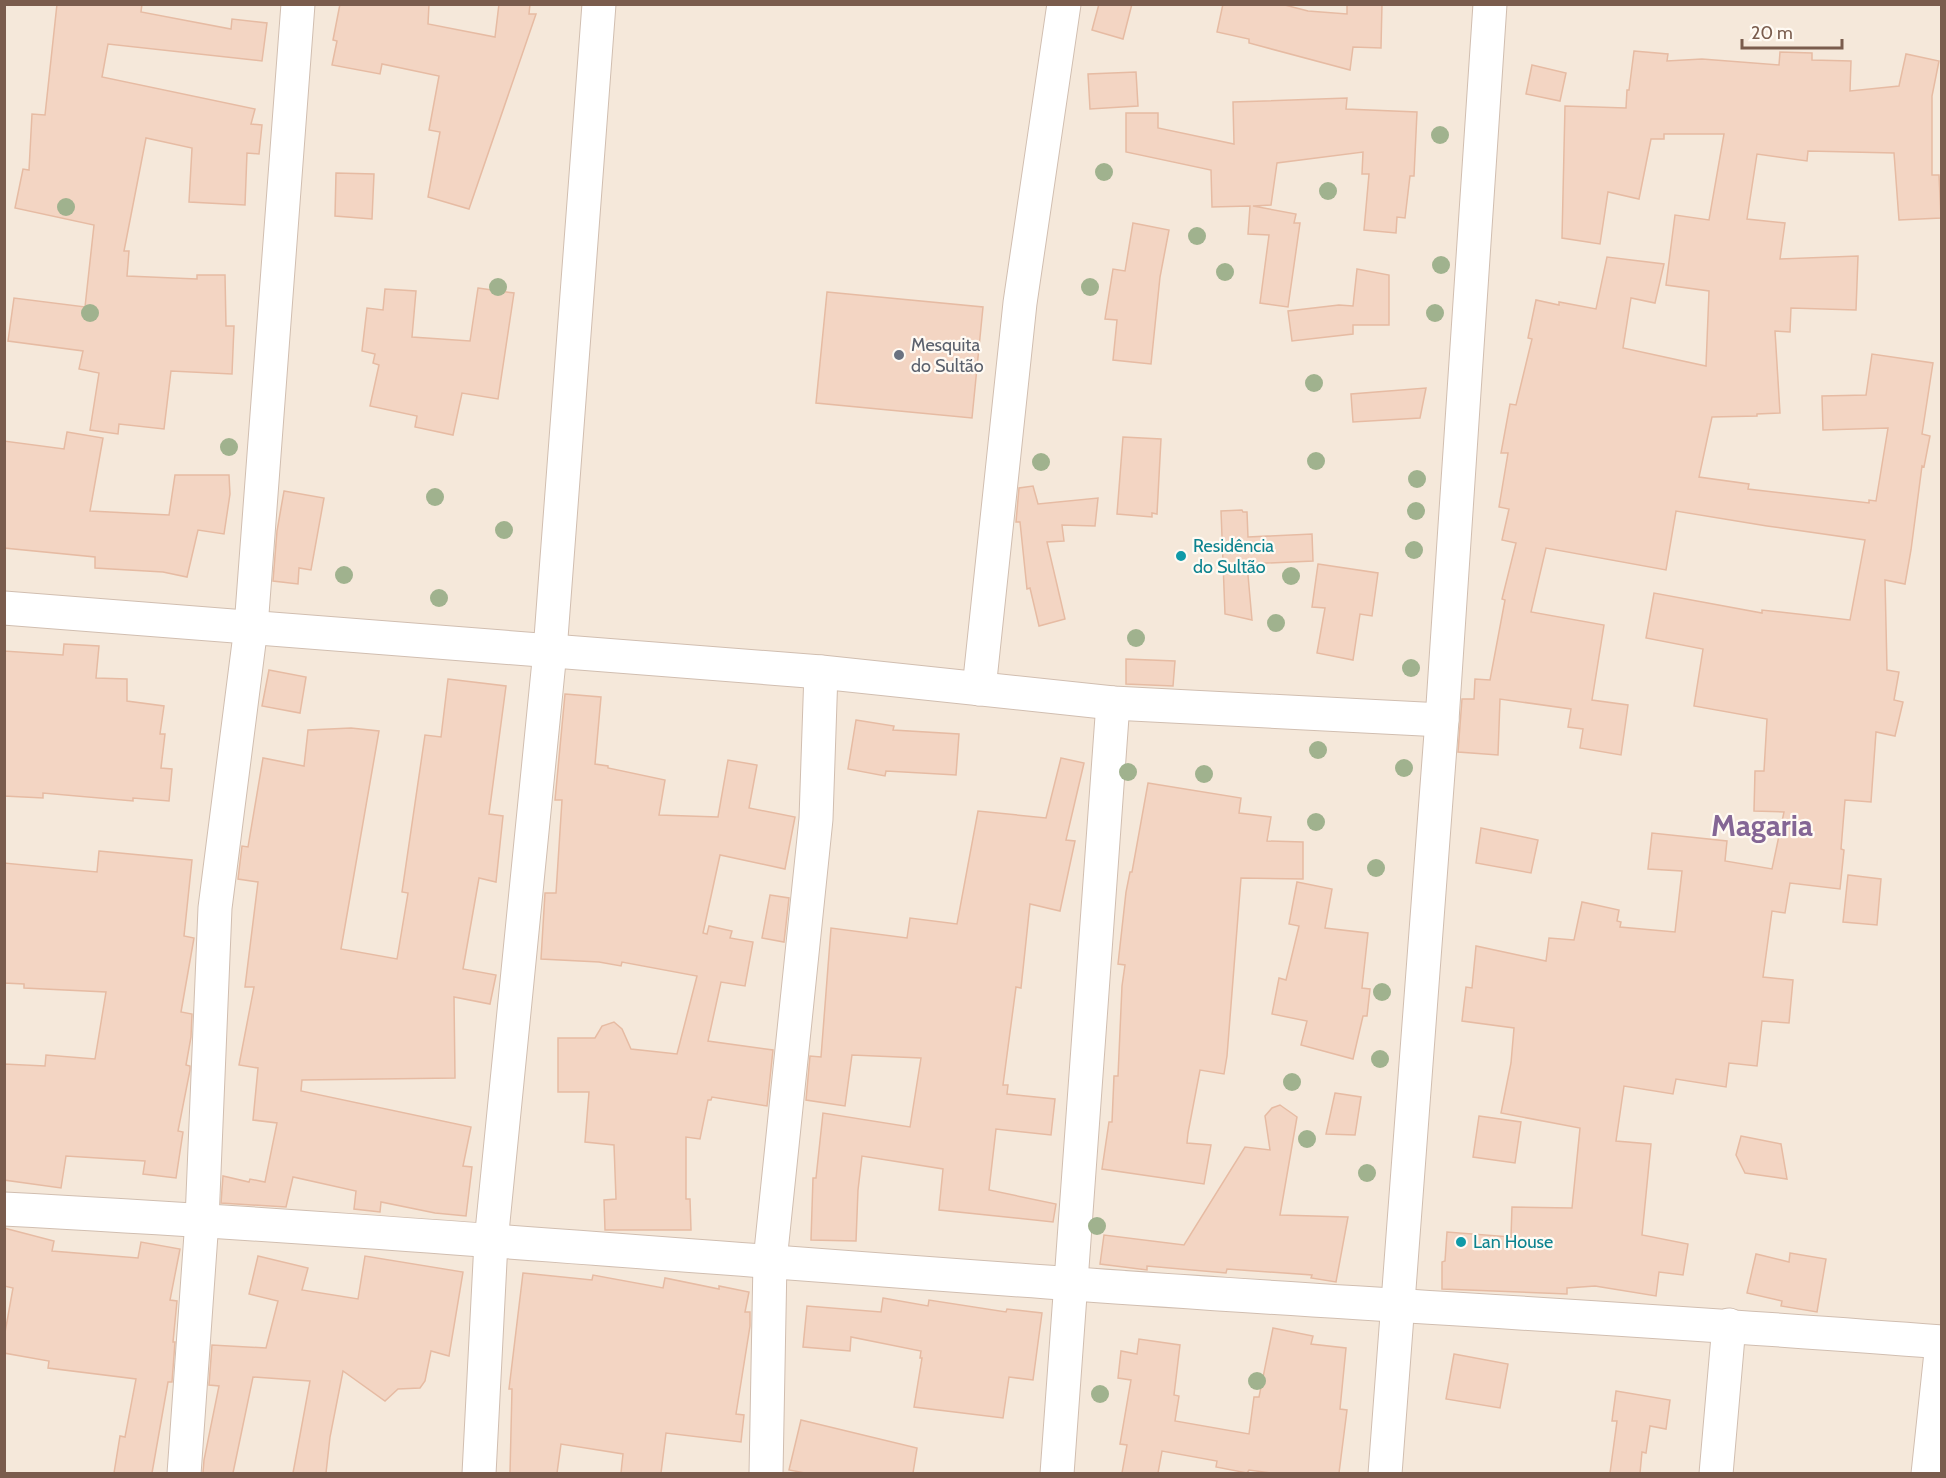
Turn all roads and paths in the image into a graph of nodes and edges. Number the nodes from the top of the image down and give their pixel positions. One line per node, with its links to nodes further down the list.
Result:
1 (298, 4): 6 (street)
2 (599, 4): 7 (street)
3 (1064, 4): 9 (street)
4 (1490, 4): 11 (street)
5 (4, 608): 6 (street)
6 (251, 627): 7 (street); 13 (street)
7 (550, 651): 8 (street); 14 (street)
8 (821, 672): 9 (street); 15 (street)
9 (979, 689): 10 (street)
10 (1113, 703): 11 (street); 16 (street)
11 (1442, 720): 17 (street)
12 (4, 1209): 13 (street)
13 (202, 1220): 14 (street); 20 (street)
14 (491, 1242): 15 (street); 21 (street)
15 (770, 1261): 16 (street); 22 (street)
16 (1071, 1284): 17 (street); 23 (street)
17 (1398, 1306): 18 (street); 24 (street)
18 (1729, 1325): 19 (street); 25 (street)
19 (1941, 1342): 26 (street)
20 (184, 1473)
21 (479, 1473)
22 (766, 1473)
23 (1057, 1473)
24 (1385, 1473)
25 (1716, 1473)
26 (1928, 1473)

